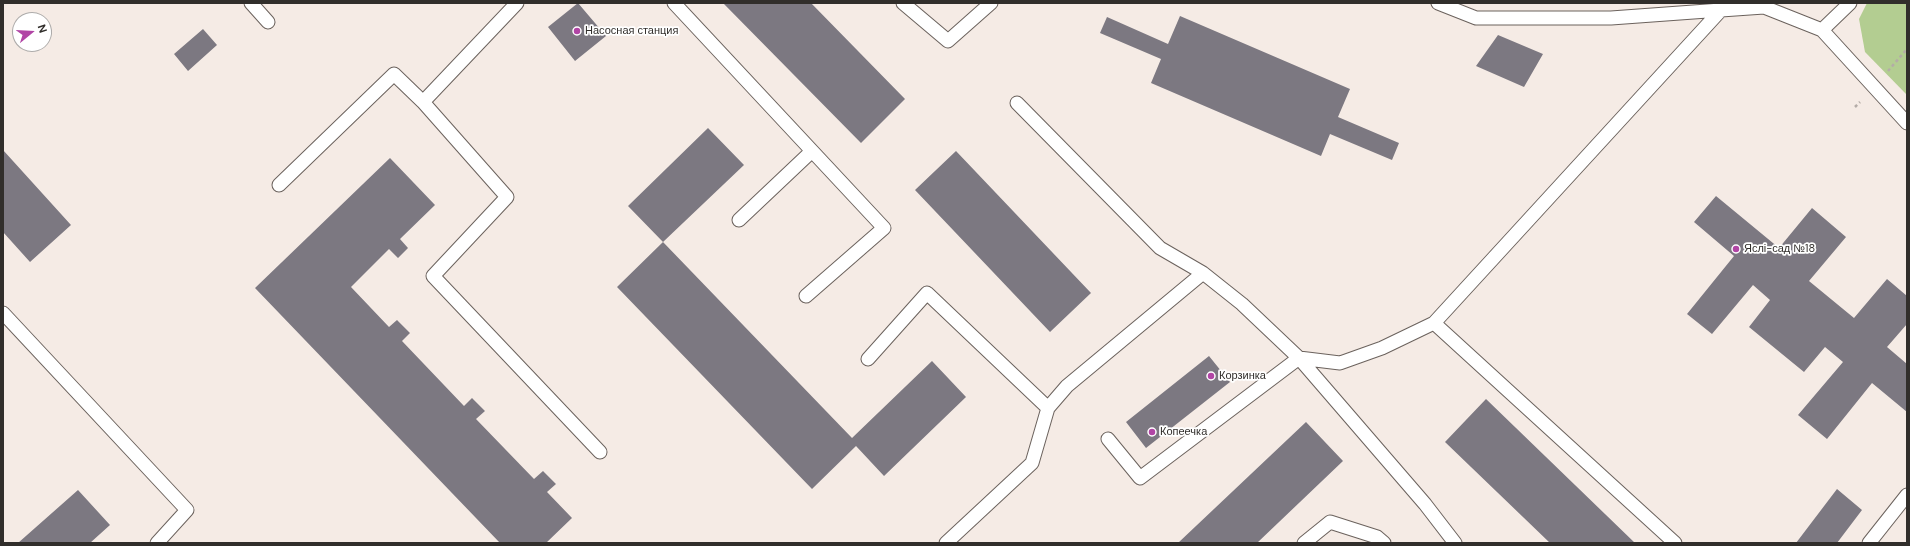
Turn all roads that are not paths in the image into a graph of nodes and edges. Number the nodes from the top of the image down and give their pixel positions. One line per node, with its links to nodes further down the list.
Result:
1 (250, 3): 10 (lane)
2 (517, 3): 12 (lane)
3 (674, 3): 15 (lane)
4 (904, 3): 5 (lane)
5 (991, 3)
6 (1438, 3): 9 (lane)
7 (1850, 3): 11 (lane)
8 (1763, 5): 9 (lane); 11 (lane)
9 (1721, 10): 21 (lane)
10 (268, 22)
11 (1822, 30): 14 (lane)
12 (423, 102): 16 (lane); 26 (lane)
13 (1017, 103): 18 (lane)
14 (1907, 123)
15 (812, 151): 17 (lane); 19 (lane)
16 (279, 185)
17 (739, 220)
18 (1203, 273): 22 (lane); 24 (lane)
19 (806, 296)
20 (3, 313): 28 (lane)
21 (1434, 323): 22 (lane); 33 (lane)
22 (1299, 358): 25 (lane); 32 (lane)
23 (868, 359): 24 (lane)
24 (1048, 408): 29 (lane)
25 (1108, 439)
26 (600, 452)
27 (1907, 496): 34 (lane)
28 (157, 543)
29 (946, 543)
30 (1304, 543): 31 (lane)
31 (1384, 543)
32 (1455, 543)
33 (1675, 543)
34 (1869, 543)

